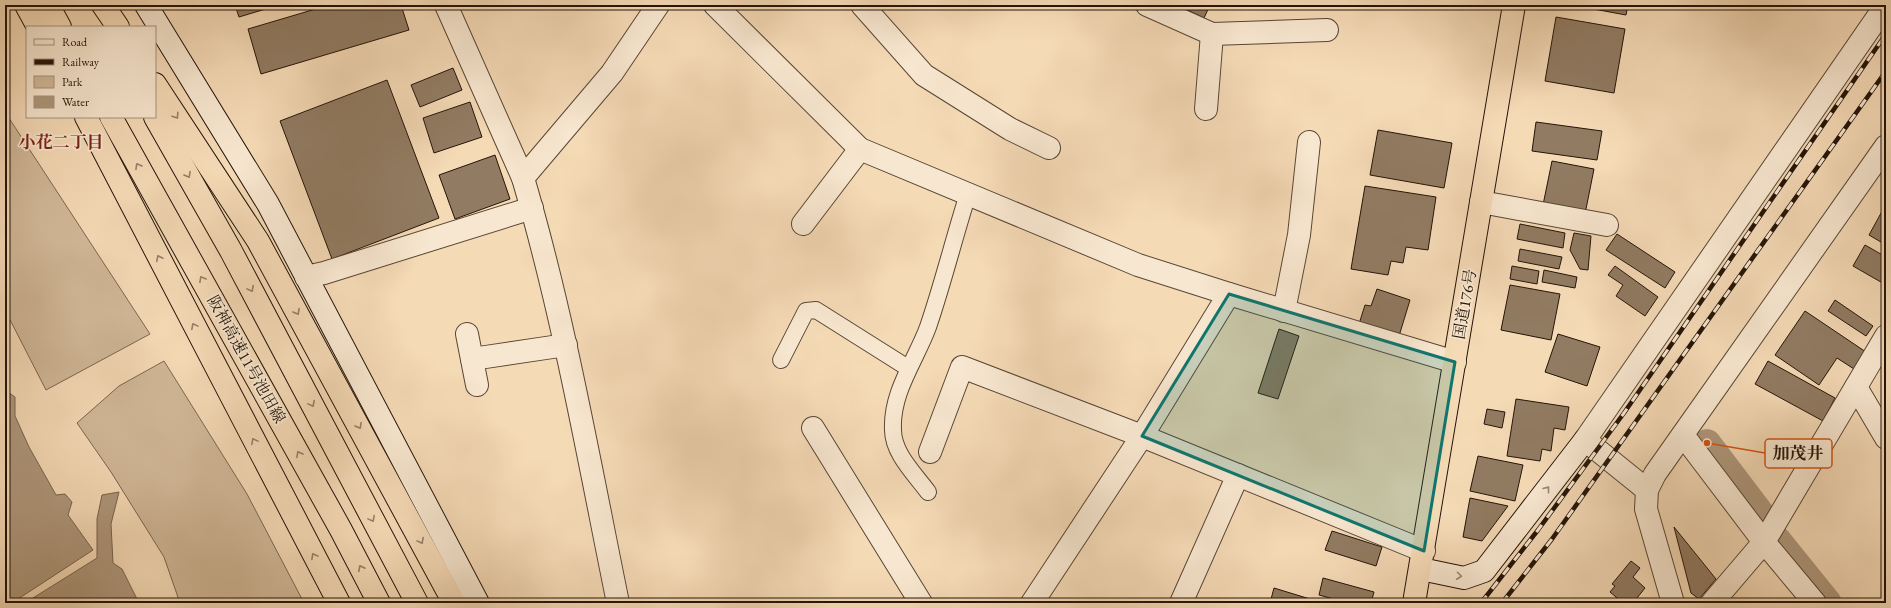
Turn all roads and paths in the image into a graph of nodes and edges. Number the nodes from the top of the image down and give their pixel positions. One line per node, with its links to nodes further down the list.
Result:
1 (26, 5): 13 (highway)
2 (48, 5): 14 (highway)
3 (92, 5): 15 (highway)
4 (103, 5): 16 (highway)
5 (146, 5): 34 (street)
6 (446, 5): 28 (street)
7 (658, 5): 28 (street)
8 (715, 5): 27 (street)
9 (862, 5): 26 (street)
10 (1146, 5): 18 (street)
11 (1514, 5): 30 (highway, 国道176号)
12 (1886, 5): 50 (street)
13 (37, 26)
14 (59, 26)
15 (103, 26)
16 (117, 26)
17 (1327, 30): 18 (street)
18 (1212, 34): 20 (street)
19 (156, 86): 60 (highway, one-way to 60)
20 (1206, 109)
21 (87, 118): 57 (highway, one-way to 21)
22 (112, 118): 58 (highway, 阪神高速11号池田線, one-way to 22)
23 (156, 118): 59 (highway, one-way to 59)
24 (1309, 142): 36 (street)
25 (1886, 146): 47 (street)
26 (1049, 148)
27 (860, 149): 29 (street); 32 (street)
28 (523, 178): 31 (street)
29 (968, 194): 35 (street); 43 (lane)
30 (1481, 202): 33 (street); 42 (highway, 国道176号)
31 (532, 208): 34 (street); 39 (street)
32 (803, 224)
33 (1608, 225)
34 (306, 277): 61 (street)
35 (1229, 294): 36 (street); 48 (street)
36 (1284, 311): 42 (street)
37 (467, 334): 40 (street)
38 (1886, 336): 45 (street)
39 (566, 345): 40 (street); 62 (street)
40 (472, 359): 44 (street)
41 (781, 360): 43 (lane)
42 (1455, 362): 56 (highway, 国道176号)
43 (908, 368): 54 (lane)
44 (477, 385)
45 (1856, 387): 49 (street); 55 (street)
46 (813, 428): 63 (street)
47 (1683, 435): 53 (street); 55 (street)
48 (1142, 436): 51 (street); 52 (street); 64 (street)
49 (1886, 438)
50 (1585, 440): 53 (street); 56 (street, one-way to 50)
51 (930, 452)
52 (1238, 475): 56 (street); 65 (street)
53 (1647, 490): 67 (street)
54 (928, 492)
55 (1764, 542): 68 (street); 69 (street)
56 (1422, 560): 66 (highway, 国道176号)
57 (338, 603)
58 (379, 603)
59 (416, 603)
60 (454, 603)
61 (478, 603)
62 (618, 603)
63 (921, 603)
64 (1032, 603)
65 (1181, 603)
66 (1414, 603)
67 (1674, 603)
68 (1712, 603)
69 (1815, 603)

